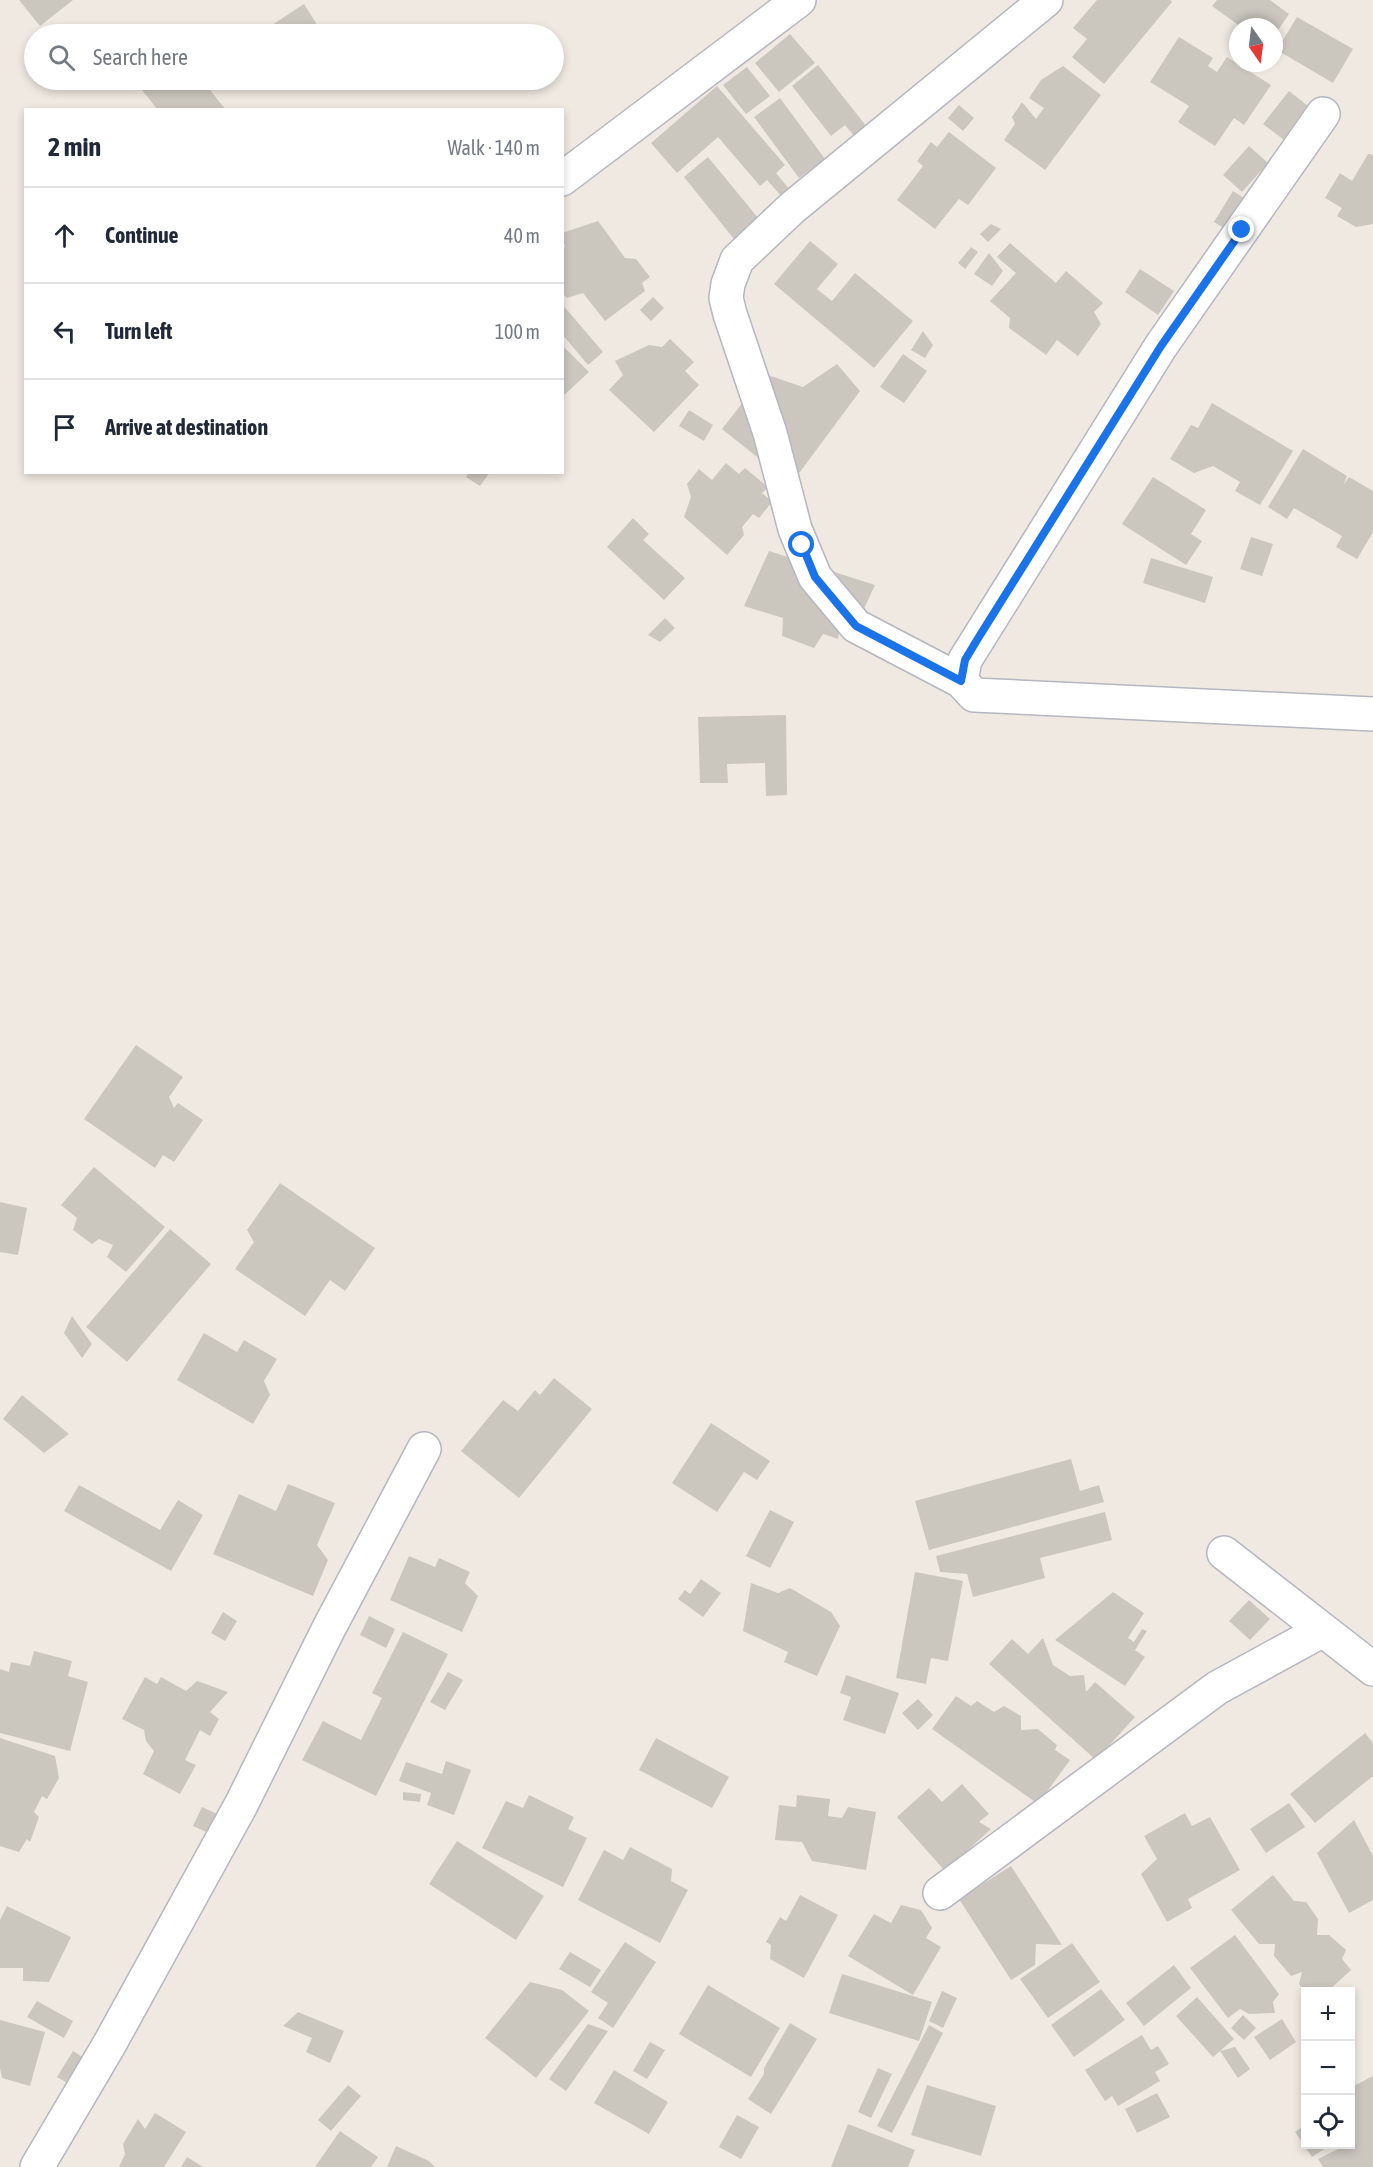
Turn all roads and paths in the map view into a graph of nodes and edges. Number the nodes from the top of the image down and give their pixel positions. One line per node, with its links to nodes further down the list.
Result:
1 (799, 0): 4 (street)
2 (1046, 0): 5 (street)
3 (1323, 114): 5 (street)
4 (564, 177)
5 (961, 681): 6 (street)
6 (1372, 712)
7 (424, 1449): 12 (street)
8 (1224, 1553): 9 (street)
9 (1323, 1630): 10 (street); 11 (street)
10 (1373, 1669)
11 (940, 1893)
12 (37, 2167)

